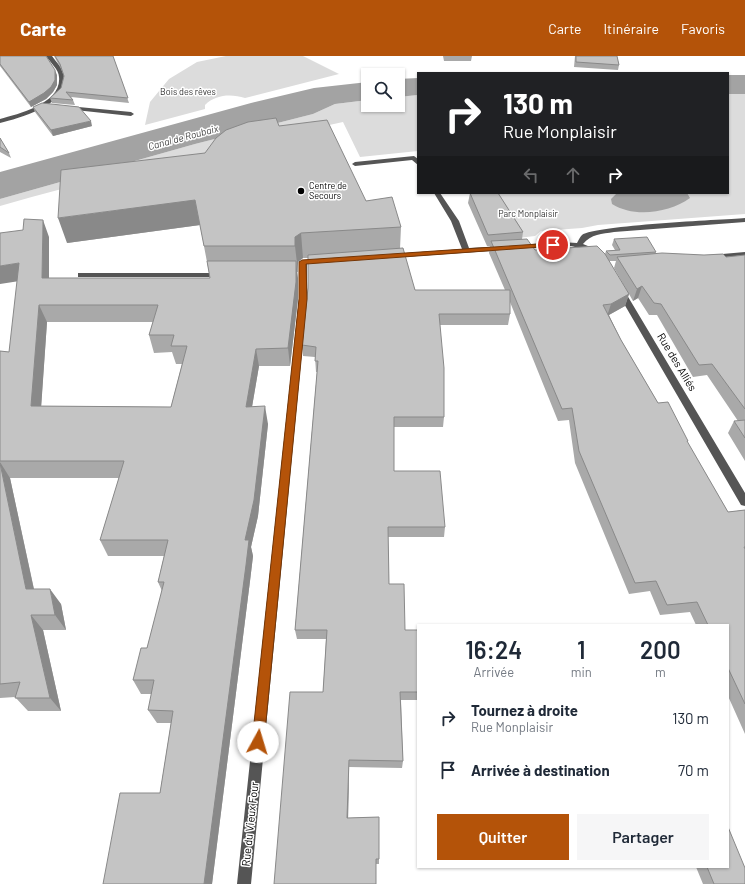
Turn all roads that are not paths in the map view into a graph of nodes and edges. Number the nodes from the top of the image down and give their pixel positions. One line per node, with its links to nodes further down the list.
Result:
1 (49, 56): 2 (street)
2 (42, 105): 3 (street); 6 (street)
3 (57, 107)
4 (64, 108): 5 (street)
5 (131, 114)
6 (0, 120)
7 (417, 162): 8 (street)
8 (355, 164)
9 (438, 194): 12 (street)
10 (745, 220): 11 (street)
11 (579, 245): 12 (street); 16 (street)
12 (466, 251): 14 (street)
13 (745, 254): 15 (street)
14 (381, 257)
15 (706, 257)
16 (602, 259)
17 (326, 261): 22 (street, Rue du Vieux Four)
18 (82, 275): 19 (street)
19 (232, 275)
20 (618, 285): 21 (street, Rue des Alliés)
21 (745, 502)
22 (244, 884)

